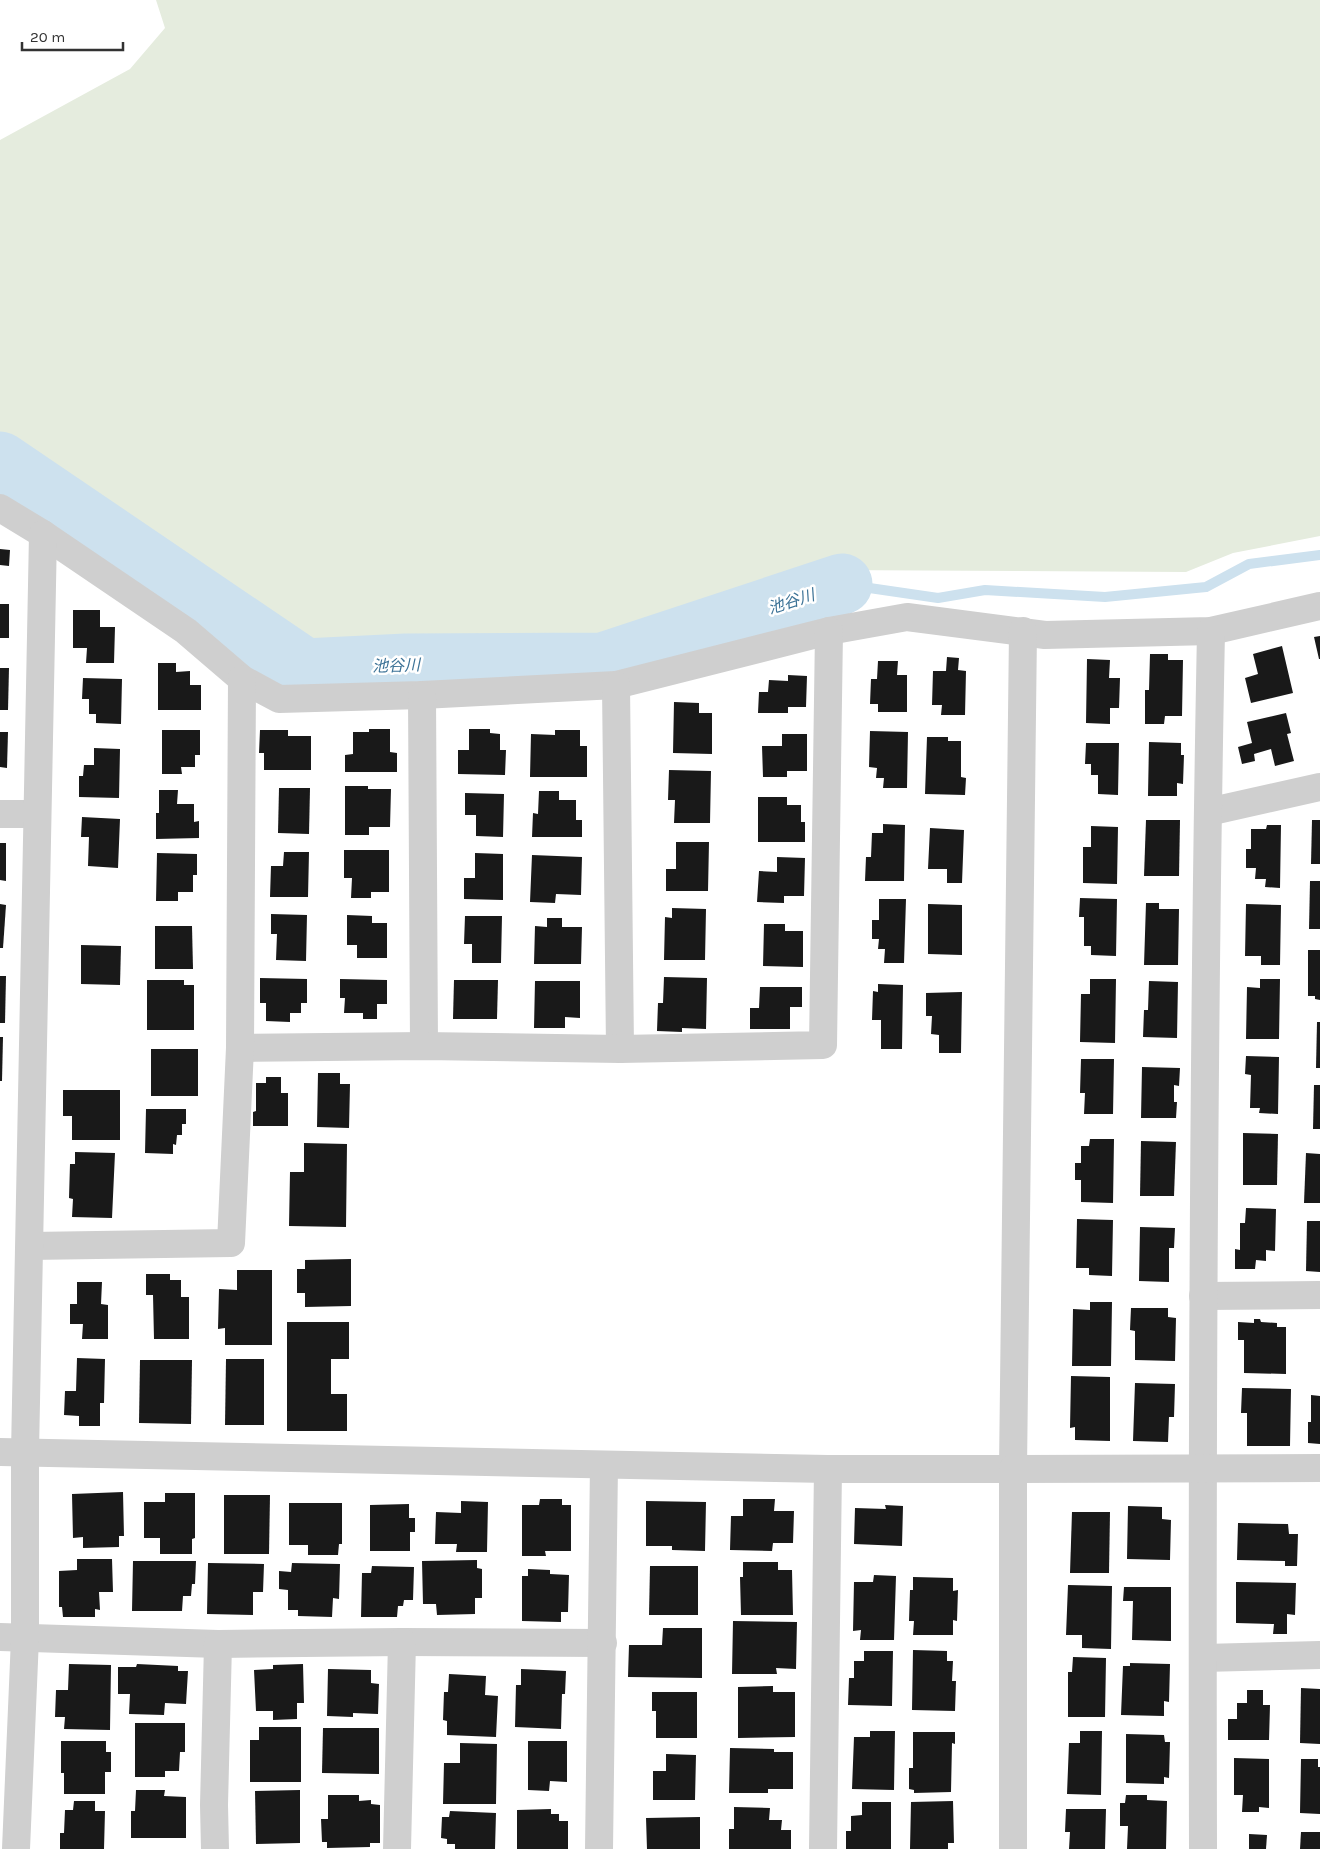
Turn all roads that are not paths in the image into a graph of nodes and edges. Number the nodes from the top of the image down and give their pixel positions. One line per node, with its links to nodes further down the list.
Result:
1 (0, 508): 2 (street)
2 (43, 534): 7 (street); 13 (street)
3 (1320, 606): 4 (street)
4 (1212, 630): 6 (street); 11 (street)
5 (828, 631): 6 (street); 8 (street); 16 (street)
6 (1023, 631): 25 (street)
7 (242, 679): 9 (street); 15 (street)
8 (616, 685): 9 (street); 16 (street)
9 (422, 695): 14 (street)
10 (1320, 787): 11 (street)
11 (1208, 812): 19 (street)
12 (0, 814): 13 (street)
13 (36, 814): 17 (street)
14 (424, 1046): 15 (street); 16 (street)
15 (240, 1048): 17 (street)
16 (620, 1050)
17 (30, 1246): 20 (street)
18 (1320, 1295): 19 (street)
19 (1203, 1296): 22 (street)
20 (12, 1453): 21 (street); 26 (street)
21 (604, 1465): 24 (street); 29 (street)
22 (1204, 1467): 23 (street); 25 (street); 31 (street)
23 (1320, 1468)
24 (828, 1469): 25 (street); 36 (street)
25 (1013, 1469): 37 (street)
26 (12, 1637): 28 (street); 32 (street)
27 (402, 1642): 28 (street); 29 (street); 34 (street)
28 (218, 1644): 33 (street)
29 (602, 1644): 35 (street)
30 (1320, 1656): 31 (street)
31 (1203, 1658): 38 (street)
32 (16, 1849)
33 (214, 1849)
34 (397, 1849)
35 (599, 1849)
36 (823, 1849)
37 (1013, 1849)
38 (1203, 1849)

